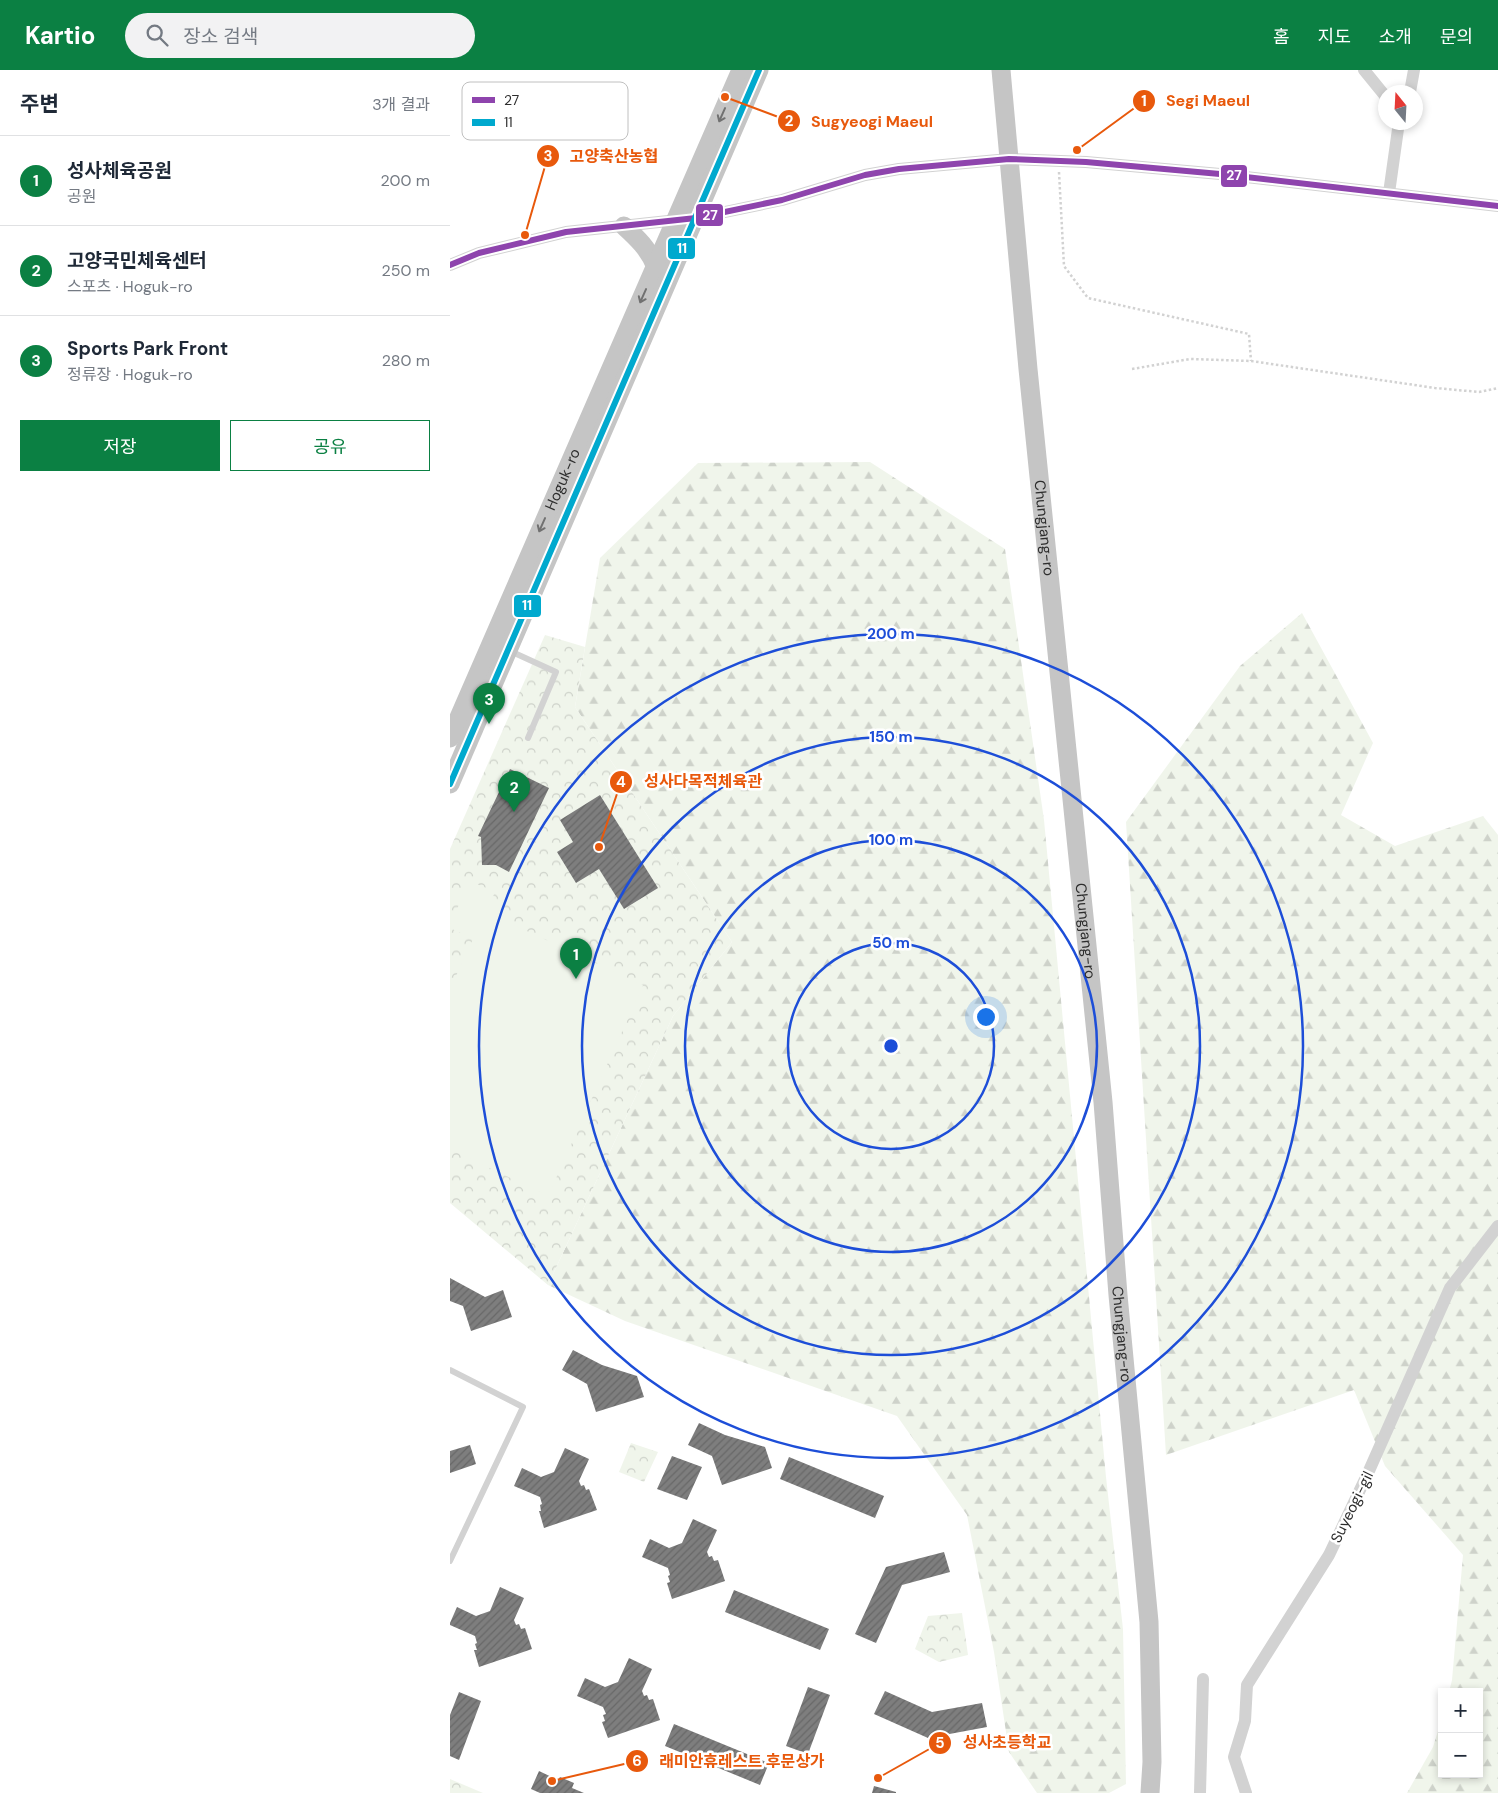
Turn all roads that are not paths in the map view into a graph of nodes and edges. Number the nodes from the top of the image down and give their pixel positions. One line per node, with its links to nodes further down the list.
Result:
1 (742, 70): 13 (main road, Hoguk-ro, one-way to 13)
2 (759, 70): 12 (main road, Hoguk-ro)
3 (1001, 70): 9 (main road, Chungjang-ro)
4 (1364, 70): 7 (street)
5 (1414, 70): 6 (street)
6 (1411, 85)
7 (1378, 87)
8 (1398, 130): 10 (street)
9 (1009, 159): 10 (street); 12 (street); 26 (main road, Chungjang-ro)
10 (1389, 193): 11 (street)
11 (1498, 206)
12 (696, 218): 13 (street); 18 (main road, Hoguk-ro)
13 (676, 220): 14 (street); 16 (main road, Hoguk-ro)
14 (624, 226): 15 (street); 16 (main road)
15 (450, 266)
16 (656, 267): 17 (main road, Hoguk-ro, one-way to 17)
17 (489, 646): 18 (lane); 19 (main road, Hoguk-ro)
18 (508, 650): 20 (lane); 21 (main road, Hoguk-ro)
19 (450, 738)
20 (528, 738)
21 (450, 784)
22 (1498, 1226): 28 (street, Suyeogi-gil)
23 (450, 1370): 24 (lane)
24 (450, 1561)
25 (1204, 1678): 27 (street)
26 (1150, 1793)
27 (1200, 1793)
28 (1246, 1793)

